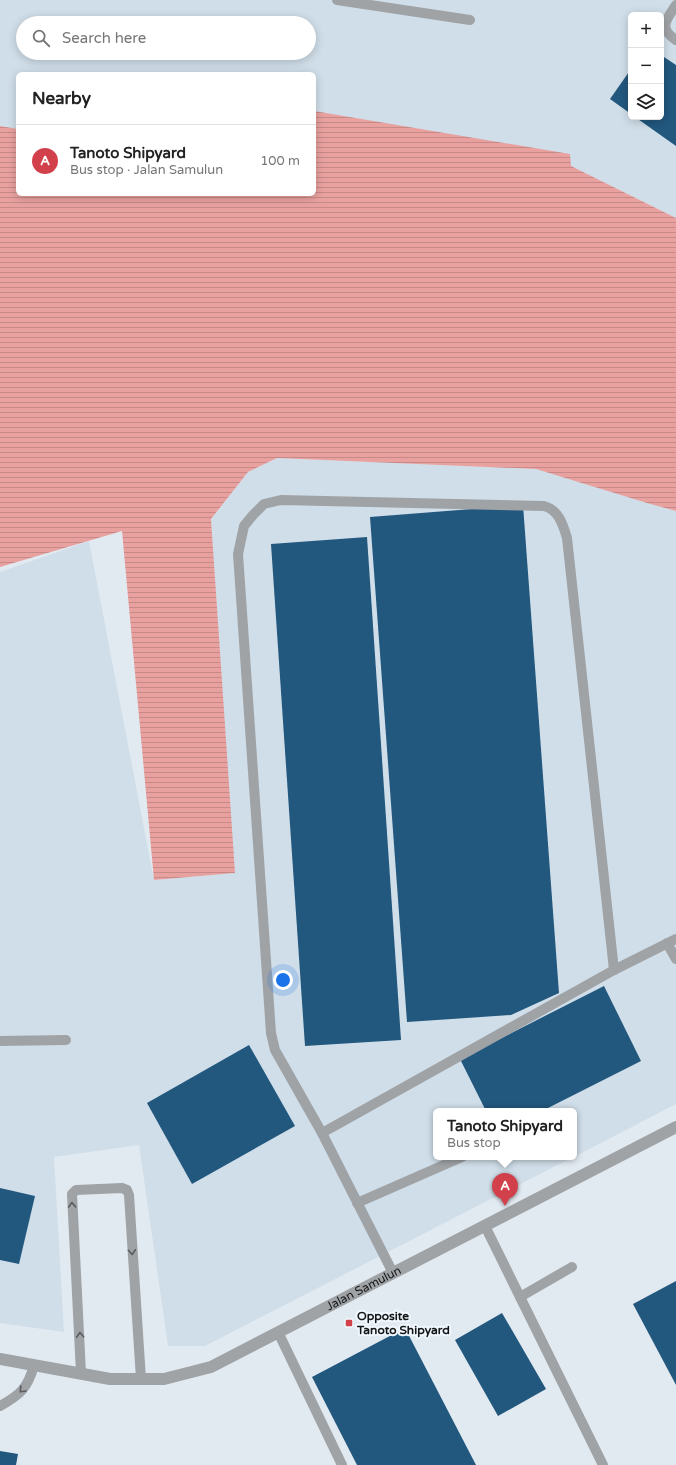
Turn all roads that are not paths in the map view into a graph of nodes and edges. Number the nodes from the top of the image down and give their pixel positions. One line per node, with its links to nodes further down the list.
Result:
1 (337, 0): 3 (lane)
2 (676, 5): 4 (lane)
3 (470, 20)
4 (676, 40)
5 (672, 941): 6 (lane); 7 (lane)
6 (676, 959)
7 (614, 970): 11 (lane); 11 (lane)
8 (66, 1040): 9 (lane)
9 (0, 1041)
10 (675, 1129): 14 (street, Jalan Samulun)
11 (322, 1133): 13 (lane)
12 (455, 1160): 13 (lane)
13 (357, 1203): 16 (lane)
14 (485, 1226): 16 (street, Jalan Samulun); 17 (lane)
15 (572, 1267): 17 (lane)
16 (393, 1273): 18 (street, Jalan Samulun)
17 (520, 1297): 25 (lane)
18 (278, 1332): 22 (street, Jalan Samulun); 24 (lane)
19 (0, 1359): 20 (street, Jalan Samulun)
20 (34, 1365): 21 (street, Jalan Samulun); 23 (lane, one-way to 23)
21 (81, 1374): 22 (street, Jalan Samulun); 22 (lane, one-way to 22)
22 (141, 1379)
23 (0, 1406)
24 (342, 1465)
25 (604, 1465)

